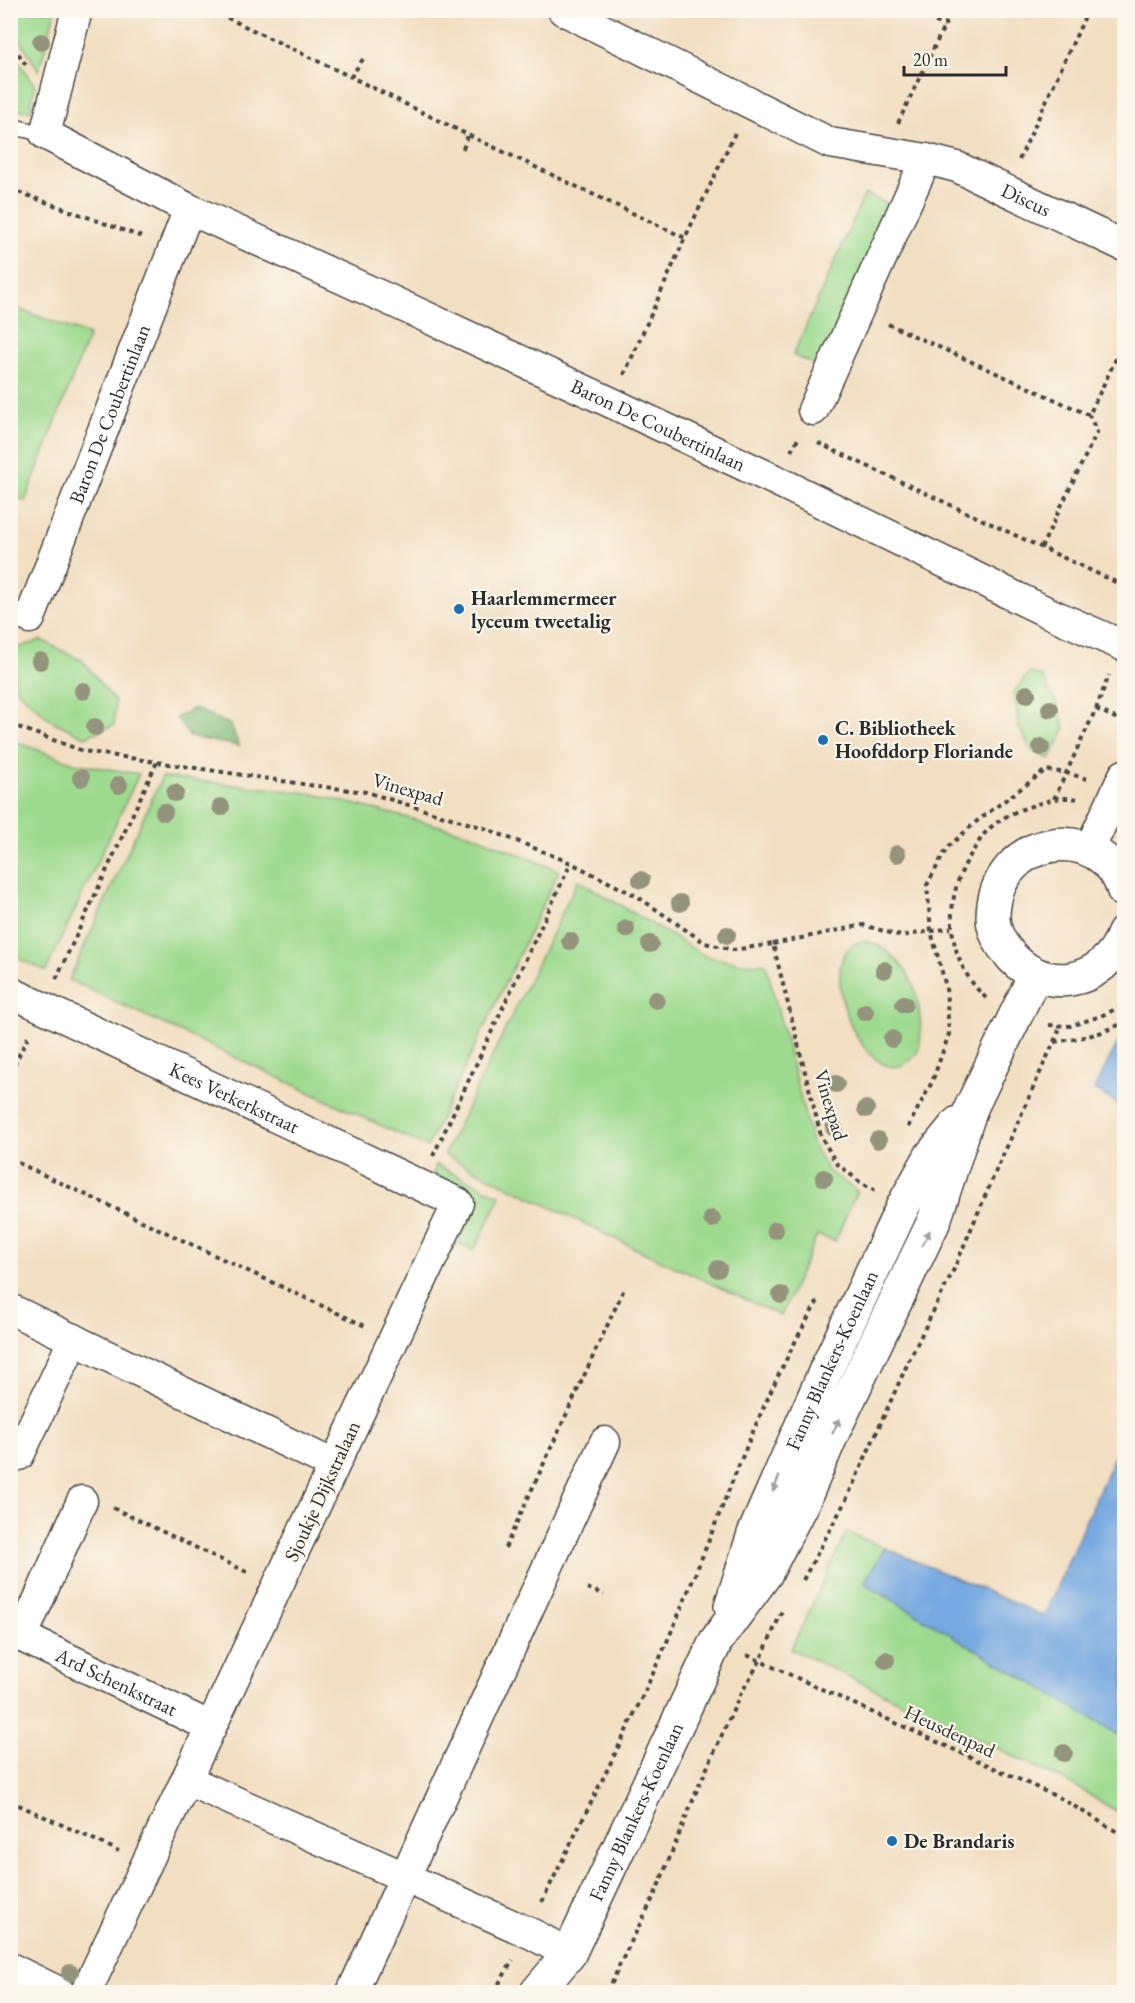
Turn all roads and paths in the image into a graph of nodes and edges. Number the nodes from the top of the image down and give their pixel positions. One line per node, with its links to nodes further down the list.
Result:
1 (77, 10): 12 (street)
2 (211, 10): 9 (path)
3 (563, 10): 10 (street)
4 (911, 10): 7 (path)
5 (952, 10): 7 (path)
6 (1088, 10): 18 (path)
7 (944, 26): 15 (path)
8 (363, 59): 9 (path)
9 (351, 77): 13 (path)
10 (749, 104): 15 (street); 20 (path)
11 (10, 126): 12 (lane)
12 (45, 134): 19 (street, Baron De Coubertinlaan)
13 (468, 135): 14 (path); 20 (path)
14 (463, 148)
15 (883, 153): 16 (street)
16 (926, 159): 18 (street, Discus); 23 (street)
17 (10, 189): 22 (path)
18 (1005, 191): 21 (street, Discus)
19 (189, 209): 22 (street, Baron De Coubertinlaan); 25 (street, Baron De Coubertinlaan)
20 (685, 238): 25 (path)
21 (1125, 246)
22 (174, 249): 31 (street, Baron De Coubertinlaan)
23 (858, 310): 26 (path); 27 (street)
24 (1125, 342): 26 (path)
25 (612, 403): 28 (street, Baron De Coubertinlaan)
26 (1089, 415): 29 (path)
27 (806, 422): 28 (path); 29 (path)
28 (776, 480): 32 (street, Baron De Coubertinlaan)
29 (1041, 548): 30 (path)
30 (1125, 586)
31 (30, 618)
32 (1124, 646): 33 (path)
33 (1096, 709): 34 (path); 37 (path)
34 (1125, 722)
35 (10, 724): 36 (path, Vinexpad)
36 (157, 762): 41 (path, Vinexpad); 50 (path)
37 (1066, 773): 38 (path); 39 (path); 44 (path)
38 (1121, 782): 40 (street)
39 (1054, 799)
40 (1089, 850): 42 (street); 48 (street)
41 (571, 863): 46 (path, Vinexpad); 58 (path)
42 (1125, 891)
43 (951, 928): 44 (path, Vinexpad)
44 (931, 931): 46 (path, Vinexpad); 55 (path)
45 (1125, 933): 47 (street)
46 (773, 944): 59 (path, Vinexpad)
47 (1115, 968): 48 (street)
48 (1035, 975): 54 (street, Fanny Blankers-Koenlaan)
49 (10, 992): 50 (street, Kees Verkerkstraat)
50 (42, 1007): 53 (path); 58 (street, Kees Verkerkstraat)
51 (1125, 1022): 52 (path)
52 (1054, 1042)
53 (10, 1073)
54 (971, 1107): 61 (street, Fanny Blankers-Koenlaan); 75 (street, Fanny Blankers-Koenlaan, one-way to 54)
55 (906, 1131)
56 (10, 1159): 66 (path)
57 (880, 1180): 59 (path)
58 (419, 1185): 60 (street, Kees Verkerkstraat)
59 (875, 1190): 61 (path, Vinexpad)
60 (458, 1203): 66 (street, Sjoukje Dijkstralaan)
61 (903, 1206): 75 (street, Fanny Blankers-Koenlaan, one-way to 75)
62 (624, 1290): 71 (path)
63 (824, 1291): 84 (path)
64 (10, 1309): 65 (street)
65 (74, 1339): 68 (street); 69 (street)
66 (393, 1339): 69 (street, Sjoukje Dijkstralaan)
67 (605, 1442): 83 (street)
68 (19, 1455)
69 (334, 1465): 72 (street, Sjoukje Dijkstralaan)
70 (94, 1503): 72 (path); 76 (street, Ard Schenkstraat)
71 (505, 1548)
72 (277, 1586): 78 (street, Sjoukje Dijkstralaan)
73 (588, 1588): 74 (path)
74 (604, 1595)
75 (722, 1631): 85 (street, Fanny Blankers-Koenlaan)
76 (16, 1634): 78 (street, Ard Schenkstraat)
77 (760, 1660): 81 (path, Heusdenpad)
78 (211, 1727): 79 (street, Sjoukje Dijkstralaan)
79 (187, 1779): 82 (street, Sjoukje Dijkstralaan); 83 (street)
80 (10, 1801): 82 (path)
81 (1125, 1836)
82 (147, 1864): 88 (street, Sjoukje Dijkstralaan)
83 (406, 1879): 84 (street); 89 (street)
84 (528, 1933): 85 (street); 90 (path)
85 (567, 1957): 91 (street, Fanny Blankers-Koenlaan)
86 (10, 1968): 87 (street)
87 (59, 1992)
88 (86, 1992)
89 (352, 1992)
90 (494, 1992)
91 (545, 1992)

